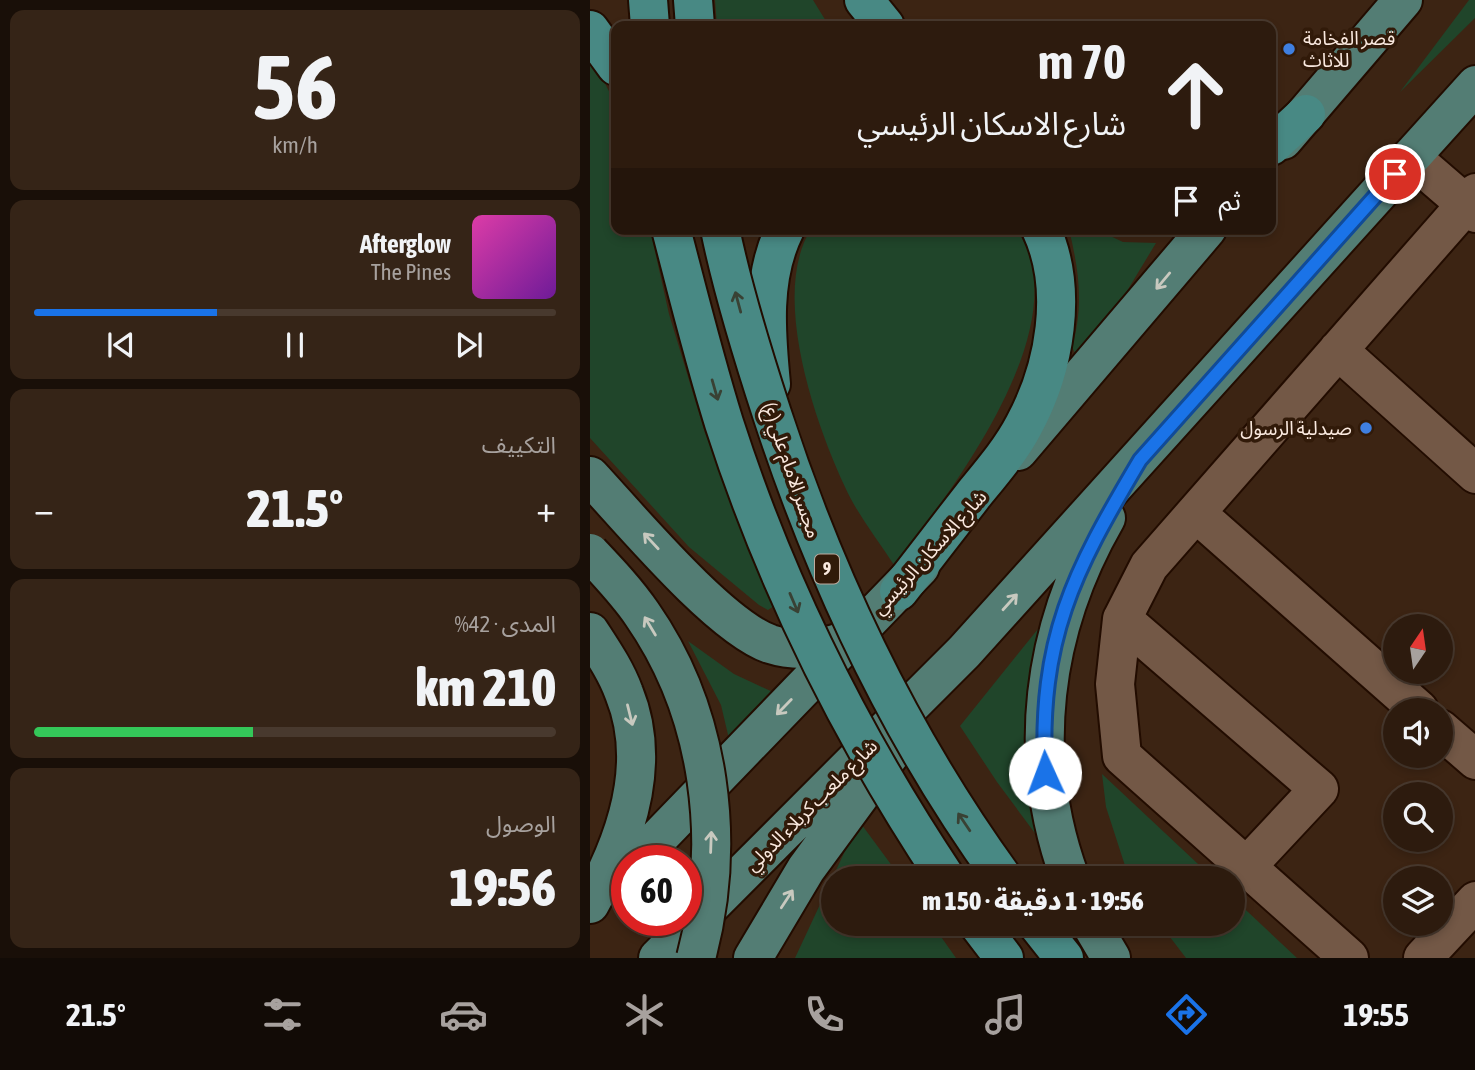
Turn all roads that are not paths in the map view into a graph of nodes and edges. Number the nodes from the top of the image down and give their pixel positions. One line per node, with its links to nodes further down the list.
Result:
1 (648, 0): 5 (highway)
2 (693, 0): 6 (highway)
3 (864, 0): 7 (highway)
4 (1403, 0): 11 (main road)
5 (650, 21)
6 (695, 21)
7 (881, 21)
8 (590, 30): 9 (highway)
9 (611, 59)
10 (1475, 85): 14 (main road)
11 (1306, 114): 12 (highway); 13 (main road)
12 (1276, 141)
13 (1276, 149)
14 (1411, 157): 15 (street); 23 (main road)
15 (1472, 203): 21 (street)
16 (673, 235): 39 (highway, 9, one-way to 39, bridge)
17 (722, 235): 22 (highway, مجسر الامام علي (ع) / 9, one-way to 17, bridge)
18 (782, 235): 22 (highway, bridge)
19 (1044, 235): 30 (highway)
20 (1202, 235): 30 (main road, شارع الاسكان الرئيسي, one-way to 30)
21 (1338, 350): 24 (street); 27 (street)
22 (775, 424): 40 (highway, مجسر الامام علي (ع) / 9, one-way to 22, bridge)
23 (1140, 460): 34 (main road, one-way to 23); 41 (main road)
24 (1475, 474)
25 (590, 476): 26 (main road)
26 (618, 506): 29 (main road); 33 (main road, one-way to 26)
27 (1196, 513): 31 (street); 35 (street)
28 (590, 553): 50 (main road, one-way to 28, bridge)
29 (590, 565)
30 (899, 591): 33 (main road, شارع الاسكان الرئيسي)
31 (1122, 619): 42 (street); 42 (street)
32 (590, 632): 45 (main road, one-way to 45)
33 (849, 638): 38 (main road, شارع الاسكان الرئيسي, one-way to 38)
34 (964, 652): 49 (main road, شارع ملعب كربلاء الدولي); 51 (main road, one-way to 34)
35 (1405, 698)
36 (1453, 741): 37 (street)
37 (1475, 760)
38 (651, 845)
39 (938, 866)
40 (995, 866)
41 (1067, 866)
42 (1246, 867): 55 (street)
43 (611, 886): 45 (main road)
44 (1475, 901): 56 (street)
45 (590, 906)
46 (987, 936): 52 (highway)
47 (1047, 936): 53 (highway)
48 (1098, 936): 54 (main road)
49 (658, 958)
50 (696, 958)
51 (753, 958)
52 (1004, 958)
53 (1064, 958)
54 (1111, 958)
55 (1349, 958)
56 (1423, 958)

